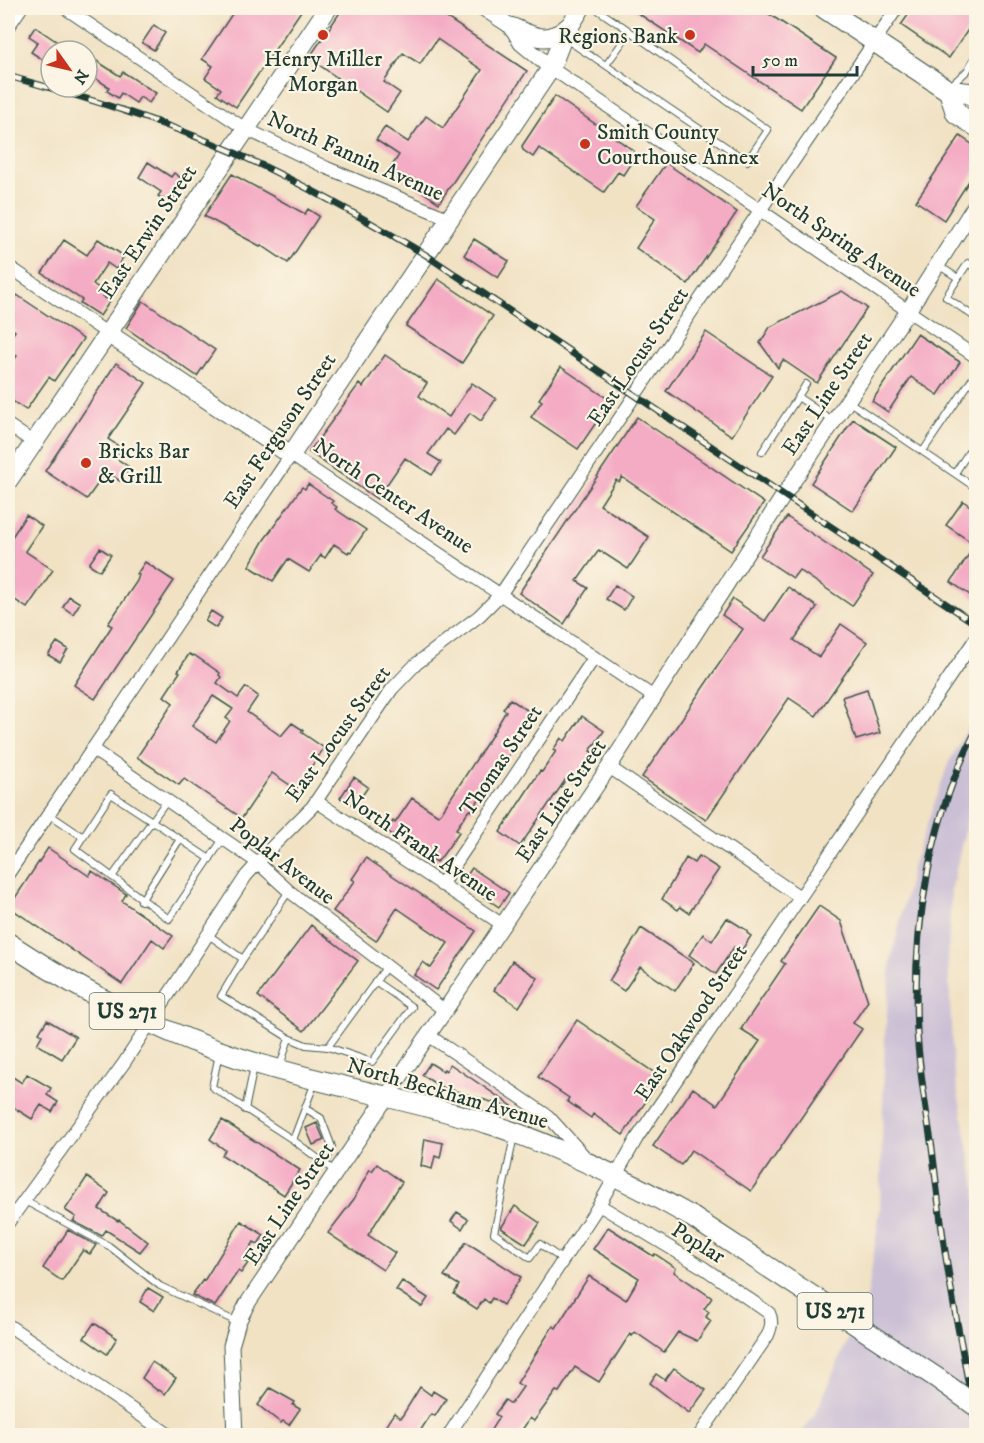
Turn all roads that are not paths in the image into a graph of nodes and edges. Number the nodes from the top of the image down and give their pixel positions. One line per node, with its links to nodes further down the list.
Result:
1 (20, 8): 9 (street)
2 (65, 8): 20 (street, North Fannin Avenue)
3 (328, 8): 20 (main road, East Erwin Street)
4 (483, 8): 10 (street, North Spring Avenue)
5 (581, 8): 11 (main road, East Ferguson Street)
6 (595, 8): 12 (lane)
7 (824, 8): 13 (main road)
8 (897, 8): 13 (street, East Locust Street)
9 (8, 27)
10 (512, 27): 11 (main road); 16 (street, North Spring Avenue)
11 (566, 32): 15 (lane); 16 (main road, East Ferguson Street)
12 (630, 32): 15 (lane); 15 (lane)
13 (874, 41): 17 (main road); 21 (street, East Locust Street)
14 (976, 55): 17 (lane)
15 (606, 65)
16 (551, 68): 21 (street, North Spring Avenue); 23 (main road, East Ferguson Street)
17 (948, 90): 18 (main road); 19 (main road)
18 (976, 98)
19 (976, 126)
20 (244, 128): 23 (street, North Fannin Avenue); 30 (main road, East Erwin Street)
21 (760, 211): 28 (street, North Spring Avenue); 46 (street, East Locust Street)
22 (974, 213): 24 (street, East Line Street)
23 (450, 219): 42 (main road, East Ferguson Street)
24 (937, 265): 27 (lane); 28 (street, East Line Street)
25 (8, 266): 30 (street)
26 (976, 269): 27 (lane)
27 (958, 278): 29 (lane)
28 (908, 311): 31 (street, North Spring Avenue); 35 (street, East Line Street)
29 (976, 318)
30 (107, 333): 39 (main road, East Erwin Street); 42 (main road, North Center Avenue)
31 (976, 357)
32 (976, 373): 40 (lane)
33 (807, 384): 34 (lane)
34 (798, 398): 36 (lane); 41 (lane)
35 (848, 400): 36 (street, East Line Street); 40 (lane)
36 (834, 422): 49 (street, East Line Street)
37 (8, 425): 39 (street)
38 (976, 441): 43 (lane)
39 (33, 442): 44 (main road, East Erwin Street)
40 (923, 451): 43 (lane)
41 (762, 452)
42 (291, 455): 46 (street, North Center Avenue); 50 (street, East Ferguson Street)
43 (955, 473): 45 (lane)
44 (8, 481)
45 (976, 488)
46 (500, 595): 48 (street, North Center Avenue); 53 (street, East Locust Street)
47 (976, 638): 65 (street, East Oakwood Street)
48 (594, 658): 49 (street, North Center Avenue); 63 (street, Thomas Street)
49 (654, 698): 51 (street, East Line Street)
50 (92, 749): 52 (street, Poplar Avenue); 54 (street, East Ferguson Street)
51 (609, 767): 65 (street); 67 (street, East Line Street)
52 (167, 800): 55 (lane); 58 (street, Poplar Avenue)
53 (316, 801): 60 (street, East Locust Street); 63 (street, North Frank Avenue)
54 (48, 813): 56 (lane); 61 (street, East Ferguson Street)
55 (152, 821): 56 (lane); 57 (lane); 62 (lane)
56 (83, 837): 62 (lane)
57 (180, 839): 59 (lane); 66 (lane)
58 (224, 839): 59 (lane); 60 (street, Poplar Avenue)
59 (210, 859): 66 (lane)
60 (257, 862): 64 (street, Poplar Avenue); 68 (street, East Locust Street)
61 (8, 874)
62 (112, 877): 66 (lane)
63 (441, 885): 67 (street, North Frank Avenue)
64 (289, 891): 70 (lane); 71 (street, Poplar Avenue)
65 (800, 897): 89 (street, East Oakwood Street)
66 (141, 901)
67 (503, 925): 73 (street, East Line Street)
68 (207, 934): 70 (lane); 74 (street, East Locust Street)
69 (8, 943): 74 (main road, North Beckham Avenue / US 271)
70 (243, 959): 76 (lane)
71 (387, 965): 72 (lane); 73 (street, Poplar Avenue)
72 (375, 981): 77 (lane); 77 (lane)
73 (444, 1010): 75 (street, East Line Street)
74 (150, 1023): 78 (main road, North Beckham Avenue / US 271); 90 (street, East Locust Street)
75 (428, 1035): 82 (street, East Line Street); 87 (street)
76 (289, 1038): 77 (lane); 80 (lane)
77 (328, 1047)
78 (219, 1051): 79 (main road, North Beckham Avenue / US 271); 84 (lane)
79 (255, 1063): 80 (main road, North Beckham Avenue / US 271); 84 (lane)
80 (278, 1070): 81 (main road, North Beckham Avenue / US 271)
81 (316, 1079): 82 (main road, North Beckham Avenue / US 271); 83 (lane)
82 (387, 1097): 85 (main road, North Beckham Avenue / US 271); 88 (street, East Line Street)
83 (306, 1109): 86 (lane); 88 (lane)
84 (245, 1110): 86 (lane)
85 (514, 1132): 87 (main road, North Beckham Avenue / US 271); 93 (lane)
86 (293, 1140): 88 (lane)
87 (593, 1165): 89 (main road, North Beckham Avenue / US 271)
88 (331, 1169): 94 (street, East Line Street)
89 (616, 1177): 91 (street, East Oakwood Street); 96 (main road, North Beckham Avenue / US 271, bridge)
90 (25, 1201): 92 (street, East Locust Street); 94 (lane)
91 (599, 1205): 93 (street, East Oakwood Street); 100 (street, Poplar)
92 (8, 1223)
93 (563, 1260): 99 (street, East Oakwood Street)
94 (237, 1322): 98 (street, East Line Street)
95 (8, 1325): 97 (street)
96 (976, 1406)
97 (171, 1436)
98 (235, 1436)
99 (448, 1436)
100 (699, 1436)

